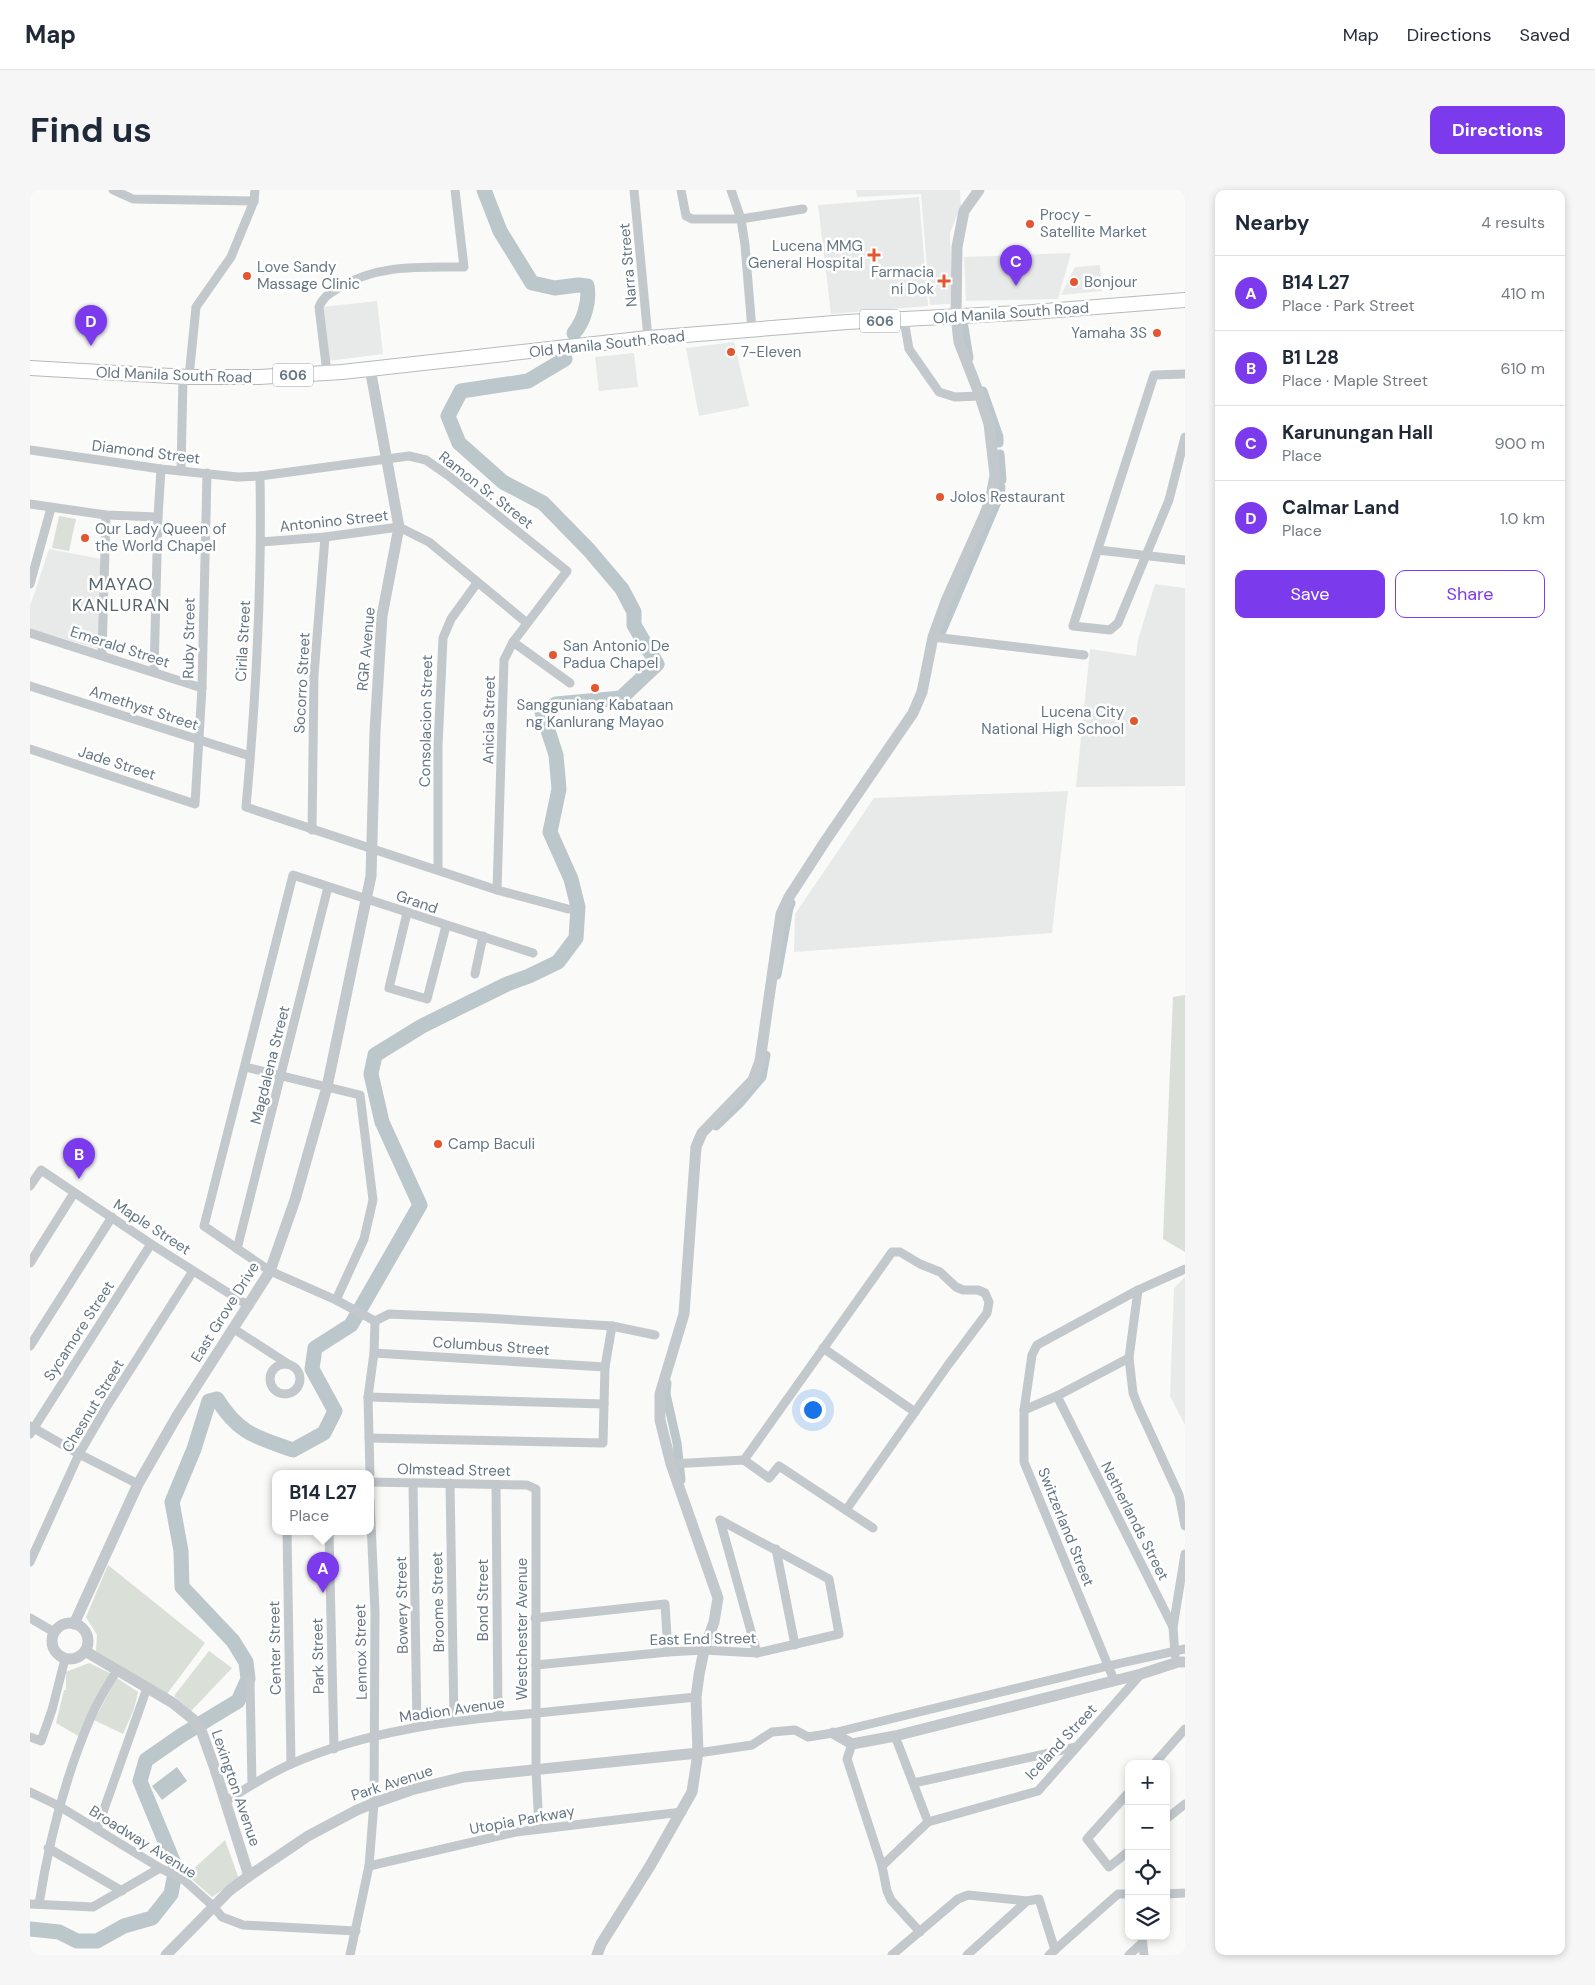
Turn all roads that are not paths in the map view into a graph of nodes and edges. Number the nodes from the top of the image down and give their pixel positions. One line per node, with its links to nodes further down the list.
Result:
1 (113, 190): 8 (street)
2 (255, 190): 8 (street)
3 (455, 190): 18 (street)
4 (634, 190): 15 (street, Narra Street)
5 (681, 190): 10 (street)
6 (731, 190): 10 (street)
7 (979, 190): 12 (street)
8 (254, 201): 20 (street)
9 (803, 209): 10 (street)
10 (740, 219): 14 (street)
11 (1185, 300): 12 (main road, Old Manila South Road / 606)
12 (956, 316): 13 (main road, Old Manila South Road / 606); 21 (street)
13 (904, 320): 14 (main road, Old Manila South Road / 606); 21 (street)
14 (752, 330): 15 (main road, Old Manila South Road / 606)
15 (648, 338): 17 (main road, Old Manila South Road / 606)
16 (30, 368): 20 (main road, Old Manila South Road / 606)
17 (370, 368): 18 (main road, Old Manila South Road / 606); 24 (street, RGR Avenue)
18 (327, 373): 20 (main road, Old Manila South Road / 606)
19 (1185, 374): 36 (street)
20 (186, 377): 26 (street)
21 (980, 396): 44 (street)
22 (1185, 437): 37 (street)
23 (30, 450): 25 (street, Diamond Street)
24 (387, 459): 28 (street, Ramon Sr. Street); 33 (street, RGR Avenue); 39 (street, Ramon Sr. Street)
25 (161, 469): 26 (street, Diamond Street); 32 (street)
26 (181, 471): 27 (street, Diamond Street)
27 (207, 473): 28 (street, Diamond Street); 51 (street, Ruby Street)
28 (260, 476): 35 (street, Cirila Street)
29 (30, 504): 30 (street)
30 (51, 508): 31 (street); 40 (street)
31 (106, 515): 32 (street); 46 (street)
32 (158, 517): 48 (street)
33 (399, 527): 34 (street, Antonino Street); 41 (street, Antonino Street); 57 (street, RGR Avenue)
34 (325, 537): 35 (street, Antonino Street); 56 (street, Socorro Street)
35 (261, 542): 54 (street, Cirila Street)
36 (1098, 550): 37 (street); 37 (street)
37 (1145, 556): 38 (street)
38 (1185, 560)
39 (567, 571): 42 (street, Anicia Street)
40 (30, 581)
41 (477, 583): 42 (street, Antonino Street); 58 (street, Consolacion Street)
42 (527, 622): 45 (street, Anicia Street)
43 (30, 634): 46 (street, Emerald Street)
44 (933, 637): 47 (street); 103 (street)
45 (513, 642): 49 (street); 61 (street, Anicia Street)
46 (102, 655): 48 (street, Emerald Street)
47 (1084, 655)
48 (154, 672): 51 (street, Emerald Street)
49 (570, 683)
50 (30, 686): 52 (street, Amethyst Street)
51 (202, 688): 52 (street, Ruby Street)
52 (200, 740): 54 (street, Amethyst Street); 55 (street, Ruby Street)
53 (30, 749): 55 (street, Jade Street)
54 (250, 756): 56 (street, Cirila Street)
55 (195, 804)
56 (312, 830): 57 (street)
57 (373, 848): 58 (street); 59 (street, RGR Avenue)
58 (438, 870): 61 (street)
59 (371, 876): 62 (street, East Grove Drive)
60 (328, 887): 62 (street, Grand); 69 (street, Grand); 70 (street, Magdalena Street)
61 (497, 890): 63 (street)
62 (368, 900): 64 (street, Grand); 71 (street, East Grove Drive)
63 (568, 909)
64 (407, 912): 65 (street, Grand); 65 (street)
65 (446, 926): 66 (street, Grand)
66 (483, 936): 67 (street, Grand); 68 (street)
67 (533, 954)
68 (475, 974)
69 (245, 1067): 70 (street); 76 (street)
70 (281, 1076): 71 (street); 76 (street, Magdalena Street)
71 (326, 1087): 80 (street, East Grove Drive); 82 (street)
72 (30, 1186): 73 (street, Maple Street)
73 (74, 1193): 74 (street, Maple Street); 77 (street)
74 (112, 1217): 75 (street, Maple Street); 88 (street)
75 (151, 1244): 79 (street, Maple Street); 99 (street, Sycamore Street)
76 (237, 1249): 80 (street)
77 (30, 1262)
78 (1185, 1269): 81 (street)
79 (193, 1271): 83 (street, Maple Street); 101 (street, Chesnut Street)
80 (270, 1271): 82 (street); 83 (street, East Grove Drive)
81 (1138, 1290): 91 (street); 97 (street, Switzerland Street)
82 (336, 1300): 84 (street)
83 (249, 1306): 86 (street, East Grove Drive)
84 (375, 1321): 85 (street); 90 (street)
85 (612, 1326): 87 (street); 93 (street)
86 (234, 1329): 92 (street); 108 (street, East Grove Drive)
87 (655, 1335)
88 (30, 1346)
89 (823, 1348): 98 (street); 98 (street); 102 (street)
90 (374, 1353): 93 (street, Columbus Street); 95 (street)
91 (1128, 1358): 94 (street); 112 (street)
92 (291, 1366)
93 (605, 1367): 96 (street)
94 (1057, 1396): 97 (street); 123 (street, Netherlands Street)
95 (368, 1397): 96 (street); 100 (street)
96 (604, 1404): 100 (street)
97 (1024, 1410): 134 (street, Switzerland Street)
98 (915, 1412): 111 (street)
99 (31, 1430): 101 (street)
100 (369, 1438): 104 (street)
101 (79, 1454): 108 (street); 119 (street, Chesnut Street)
102 (744, 1460): 103 (street); 111 (street)
103 (671, 1464): 126 (street)
104 (370, 1470)
105 (374, 1482): 106 (street, Olmstead Street)
106 (413, 1483): 107 (street, Olmstead Street); 144 (street, Bowery Street)
107 (450, 1483): 109 (street, Olmstead Street); 143 (street, Broome Street)
108 (138, 1484): 122 (street, East Grove Drive)
109 (496, 1485): 110 (street, Olmstead Street); 142 (street, Bond Street)
110 (536, 1489): 121 (street, Westchester Avenue)
111 (846, 1510): 113 (street)
112 (1185, 1526)
113 (873, 1528)
114 (287, 1535): 155 (street, Center Street)
115 (329, 1535): 152 (street, Park Street)
116 (372, 1535): 147 (street, Lennox Street)
117 (776, 1549): 125 (street); 125 (street, East End Street); 130 (street, East End Street)
118 (1185, 1554): 123 (street)
119 (30, 1562)
120 (30, 1618): 124 (street)
121 (535, 1618): 129 (street); 133 (street, Westchester Avenue)
122 (74, 1624): 124 (street); 128 (street)
123 (1173, 1627): 132 (street, Netherlands Street)
124 (54, 1632): 131 (street)
125 (795, 1645): 130 (street, East End Street)
126 (704, 1650): 129 (street, East End Street); 130 (street, East End Street); 140 (street)
127 (1185, 1650): 132 (street)
128 (85, 1651): 131 (street); 135 (street, Lexington Avenue)
129 (668, 1652): 133 (street, East End Street)
130 (756, 1653)
131 (65, 1658): 149 (street)
132 (1179, 1659): 134 (street); 136 (street)
133 (536, 1665): 141 (street, Westchester Avenue)
134 (1108, 1666): 137 (street, Switzerland Street); 145 (street)
135 (116, 1670): 139 (street, Lexington Avenue); 164 (street)
136 (1141, 1674): 137 (street); 151 (street, Iceland Street)
137 (1114, 1680): 148 (street)
138 (250, 1681): 157 (street)
139 (147, 1688): 161 (street, Lexington Avenue); 169 (street)
140 (696, 1697): 141 (street, Madion Avenue); 153 (street)
141 (536, 1713): 142 (street, Madion Avenue); 156 (street, Westchester Avenue)
142 (498, 1716): 143 (street, Madion Avenue)
143 (454, 1721): 144 (street, Madion Avenue)
144 (417, 1727): 147 (street, Madion Avenue)
145 (833, 1733): 150 (street); 153 (street)
146 (1184, 1734): 154 (street)
147 (375, 1736): 152 (street, Madion Avenue); 162 (street, Lennox Street)
148 (895, 1736): 150 (street); 158 (street)
149 (30, 1737)
150 (852, 1744): 173 (street)
151 (1077, 1747): 158 (street); 167 (street, Iceland Street)
152 (334, 1749): 155 (street, Madion Avenue)
153 (698, 1753): 156 (street, Park Avenue); 165 (street)
154 (1158, 1760)
155 (291, 1764): 157 (street, Madion Avenue)
156 (536, 1770): 162 (street, Park Avenue); 168 (street, Westchester Avenue)
157 (252, 1784): 161 (street, Madion Avenue)
158 (914, 1784): 167 (street)
159 (30, 1792): 164 (street, Broadway Avenue)
160 (1125, 1796): 171 (street)
161 (226, 1802): 175 (street, Lexington Avenue)
162 (374, 1803): 172 (street, Lennox Street); 175 (street, Park Avenue)
163 (1185, 1804): 166 (street)
164 (59, 1806): 169 (street, Broadway Avenue); 170 (street)
165 (682, 1812): 168 (street, Utopia Parkway); 189 (street)
166 (1170, 1816)
167 (928, 1822): 173 (street)
168 (539, 1828): 172 (street, Utopia Parkway)
169 (97, 1829): 174 (street, Broadway Avenue)
170 (48, 1848): 176 (street); 181 (street)
171 (1125, 1854)
172 (369, 1866): 183 (street, Lennox Street)
173 (882, 1866): 184 (street)
174 (160, 1868): 176 (street); 182 (street, Broadway Avenue)
175 (249, 1876): 182 (street, Park Avenue)
176 (122, 1891): 181 (street)
177 (1125, 1894): 186 (street)
178 (1170, 1894): 179 (street)
179 (1185, 1894)
180 (1027, 1901): 184 (street); 186 (street); 191 (street)
181 (34, 1904)
182 (213, 1906): 183 (street, Broadway Avenue); 187 (street, Park Avenue)
183 (356, 1931): 188 (street, Lennox Street)
184 (920, 1932): 190 (street)
185 (1142, 1940): 192 (street); 193 (street)
186 (1052, 1952)
187 (168, 1955)
188 (350, 1955)
189 (596, 1955)
190 (892, 1955)
191 (967, 1955)
192 (1128, 1955)
193 (1144, 1955)

